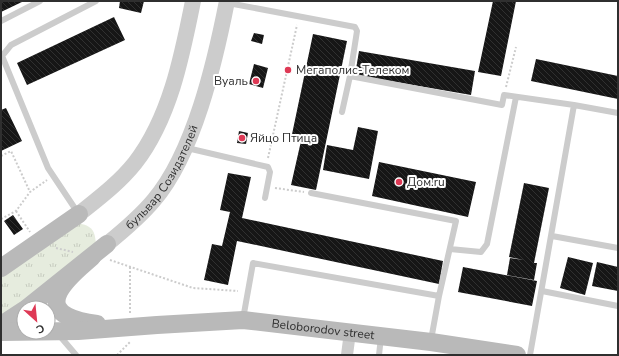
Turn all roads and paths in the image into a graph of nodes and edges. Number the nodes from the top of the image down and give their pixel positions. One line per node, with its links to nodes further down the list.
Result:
1 (40, 1): 6 (lane)
2 (96, 1): 8 (lane)
3 (193, 1): 24 (street)
4 (226, 1): 5 (lane); 15 (street, бульвар Созидателей)
5 (299, 16): 9 (lane); 17 (path)
6 (1, 21)
7 (516, 47): 10 (path)
8 (2, 55): 18 (lane)
9 (350, 76): 10 (lane); 13 (lane)
10 (504, 95): 11 (lane)
11 (516, 96): 12 (lane); 30 (lane)
12 (574, 105): 14 (lane); 27 (lane)
13 (342, 112)
14 (618, 113)
15 (185, 147): 17 (lane); 31 (street, бульвар Созидателей)
16 (1, 156): 20 (path)
17 (266, 166): 19 (lane)
18 (53, 176): 20 (path); 24 (lane)
19 (267, 187): 21 (path); 22 (lane)
20 (30, 192): 23 (path)
21 (311, 193): 30 (lane)
22 (265, 198)
23 (16, 211): 25 (path); 26 (path)
24 (79, 214): 33 (main road)
25 (1, 219)
26 (32, 234)
27 (552, 236): 29 (lane); 35 (lane)
28 (52, 247): 31 (path)
29 (618, 248)
30 (450, 249): 36 (lane)
31 (96, 254): 32 (path); 37 (main road, бульвар Созидателей); 42 (main road, Beloborodov street)
32 (130, 267): 34 (path); 42 (path)
33 (1, 268)
34 (251, 271): 36 (lane); 40 (lane)
35 (542, 291): 38 (lane); 54 (lane)
36 (439, 296): 48 (lane)
37 (37, 300)
38 (618, 306)
39 (16, 315): 41 (main road)
40 (243, 320): 42 (main road, Beloborodov street); 46 (main road, Beloborodov street)
41 (1, 325)
42 (129, 328): 45 (main road, Beloborodov street); 50 (path)
43 (1, 332): 44 (main road, Beloborodov street)
44 (16, 332)
45 (56, 332): 49 (lane)
46 (350, 332): 47 (main road, Beloborodov street); 51 (street)
47 (382, 335): 48 (main road, Beloborodov street); 52 (lane)
48 (431, 342): 53 (main road, Beloborodov street)
49 (76, 355)
50 (117, 355)
51 (347, 355)
52 (379, 355)
53 (517, 355)
54 (530, 355)

